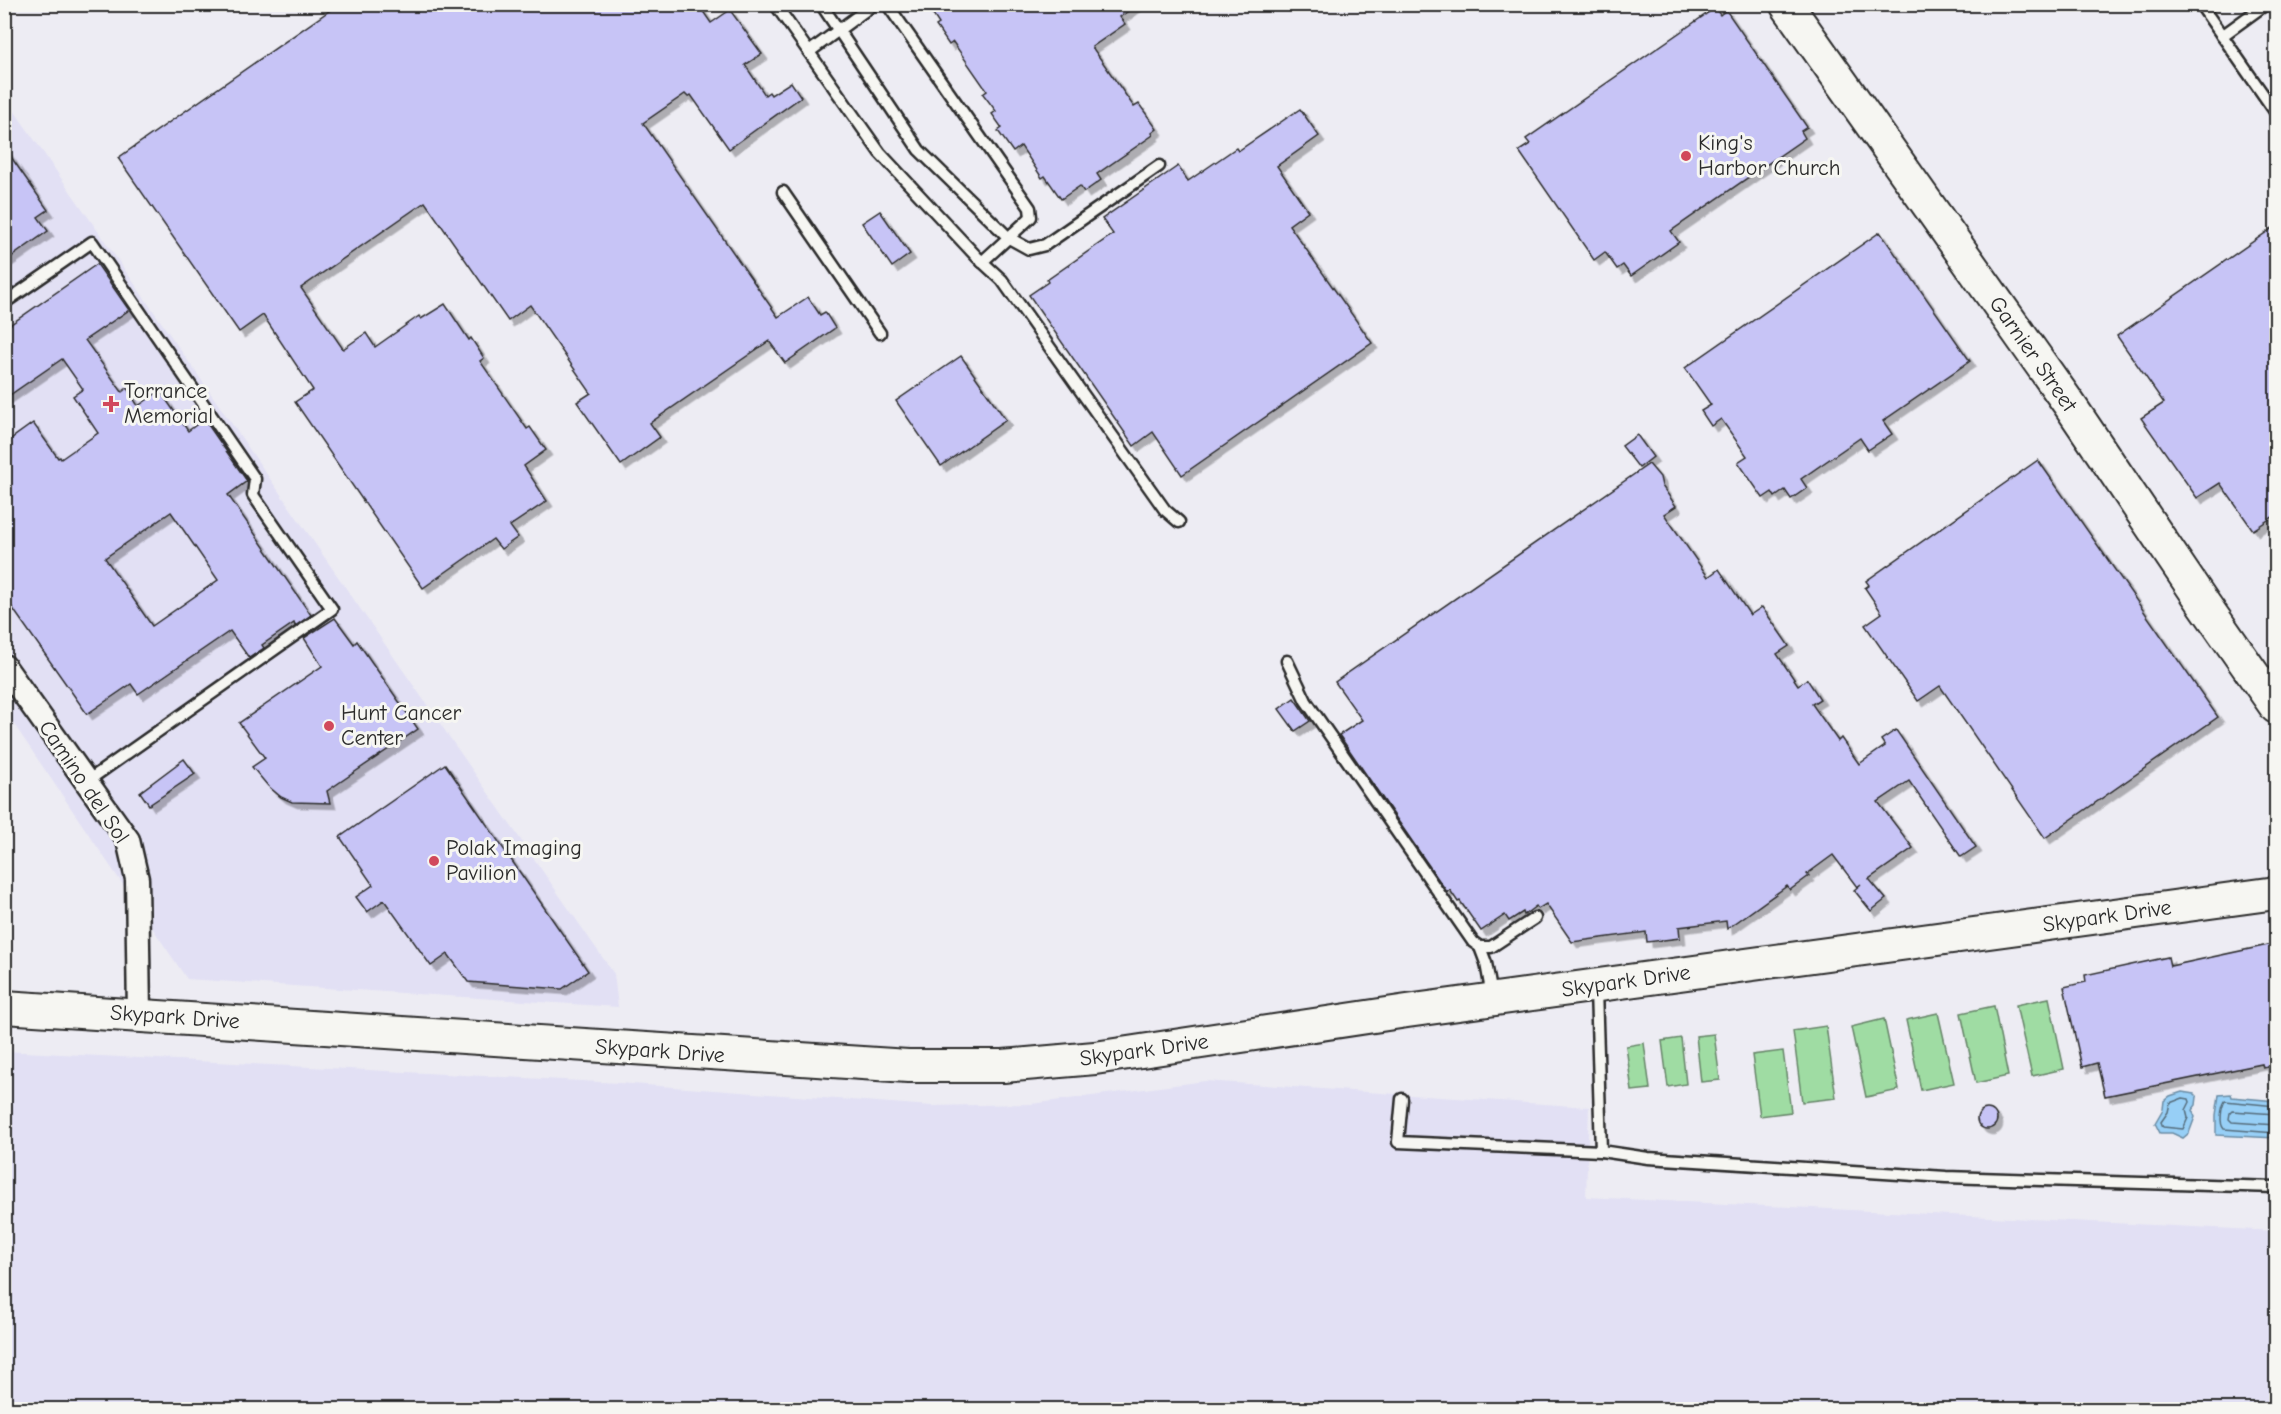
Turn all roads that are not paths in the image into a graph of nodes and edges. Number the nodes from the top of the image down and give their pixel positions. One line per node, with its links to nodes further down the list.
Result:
1 (776, 4): 10 (lane)
2 (820, 4): 8 (lane)
3 (874, 4): 8 (lane)
4 (886, 4): 14 (lane)
5 (1786, 4): 21 (main road, Garnier Street)
6 (2200, 4): 9 (lane)
7 (2266, 4): 9 (lane)
8 (838, 30): 10 (lane); 14 (lane)
9 (2222, 36): 11 (lane)
10 (809, 52): 15 (lane)
11 (2277, 113)
12 (1159, 166): 14 (lane)
13 (783, 192): 17 (lane)
14 (1008, 238): 15 (lane)
15 (982, 262): 18 (lane)
16 (4, 303): 22 (lane)
17 (880, 333)
18 (1179, 522)
19 (1287, 661): 25 (lane)
20 (4, 666): 22 (street, Camino del Sol)
21 (2277, 707)
22 (86, 782): 29 (street, Camino del Sol)
23 (2277, 893): 26 (main road, Skypark Drive)
24 (1535, 918): 25 (lane)
25 (1480, 947): 27 (lane)
26 (1596, 985): 27 (main road, Skypark Drive); 31 (lane)
27 (1493, 999): 29 (main road, Skypark Drive)
28 (4, 1007): 29 (main road, Skypark Drive)
29 (139, 1015)
30 (1402, 1099): 31 (lane)
31 (1602, 1150): 32 (lane)
32 (2277, 1187)

